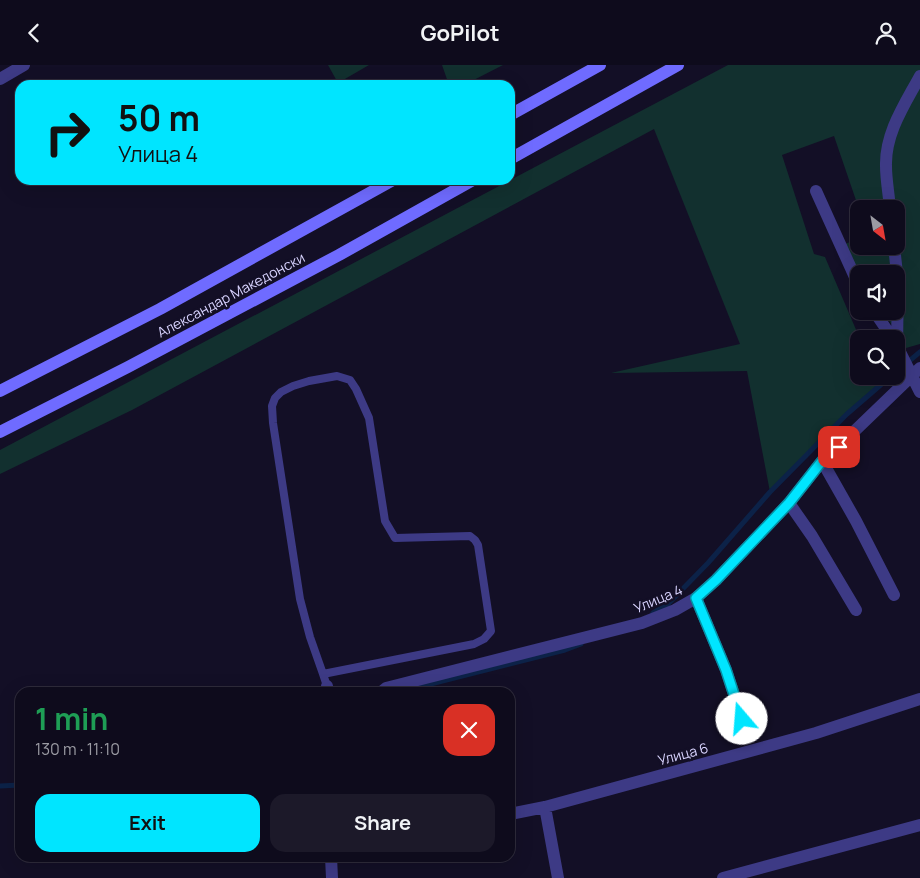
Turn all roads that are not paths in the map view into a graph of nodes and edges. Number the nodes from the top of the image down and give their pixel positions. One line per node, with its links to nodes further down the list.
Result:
1 (24, 65): 5 (street)
2 (600, 65): 6 (street)
3 (678, 65): 7 (street)
4 (920, 76): 11 (street)
5 (0, 79)
6 (515, 112)
7 (515, 156)
8 (383, 185): 17 (street, Александар Македонски)
9 (463, 185): 19 (street, Александар Македонски)
10 (816, 191): 13 (street)
11 (889, 200)
12 (895, 255): 14 (street)
13 (850, 266)
14 (896, 330)
15 (905, 357): 16 (street)
16 (916, 372): 18 (street); 20 (street, Улица 4)
17 (0, 391)
18 (920, 392)
19 (0, 432)
20 (822, 461): 21 (street, Улица 4); 22 (street)
21 (789, 503): 23 (street, Улица 4); 24 (street)
22 (894, 595)
23 (696, 598): 26 (street, Улица 4); 28 (street)
24 (856, 610)
25 (326, 684): 25 (lane)
26 (390, 687)
27 (920, 699): 29 (street, Улица 6)
28 (742, 719)
29 (546, 807): 30 (street, Улица 6); 34 (street)
30 (515, 813)
31 (920, 825): 35 (street)
32 (331, 862): 33 (street)
33 (332, 878)
34 (558, 878)
35 (722, 878)

